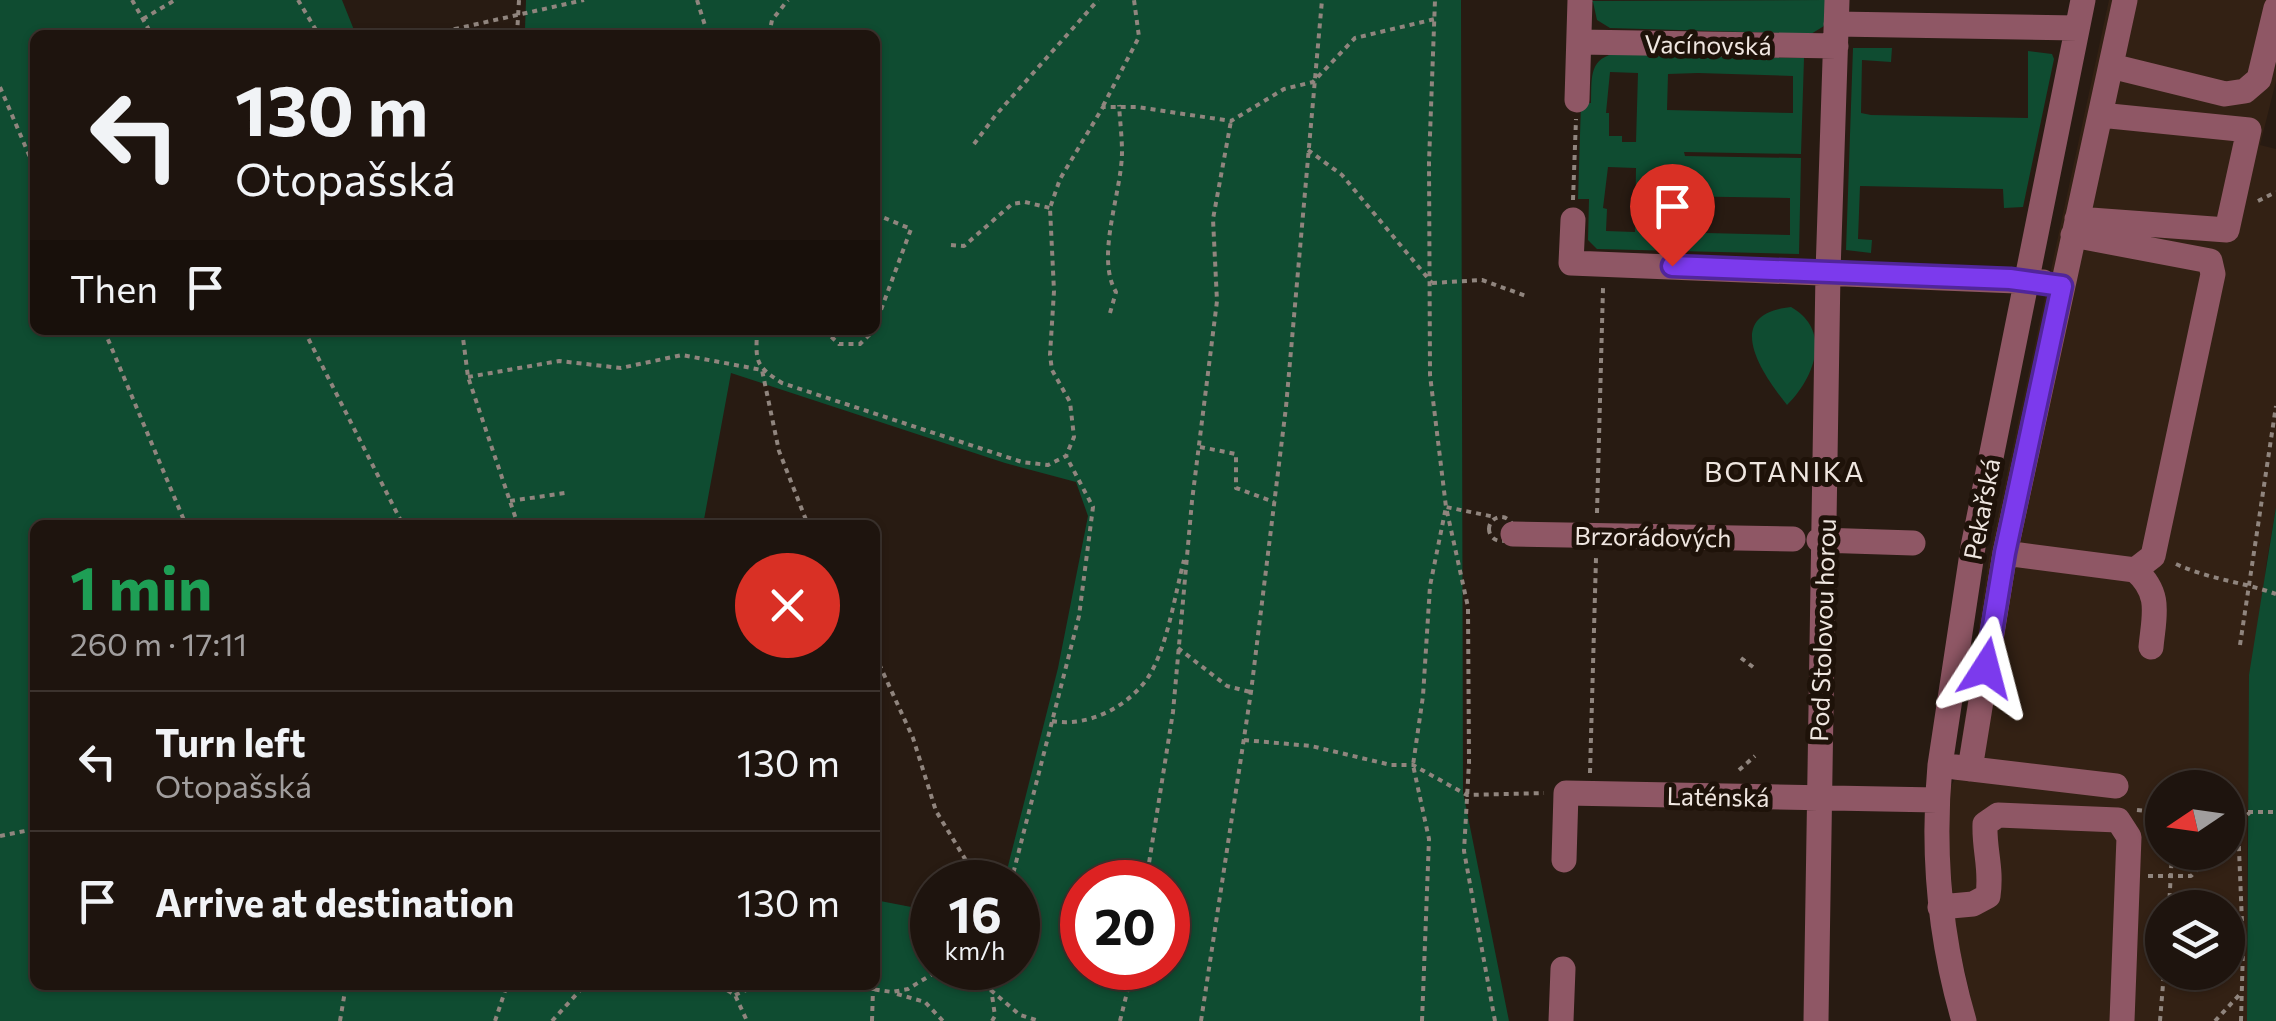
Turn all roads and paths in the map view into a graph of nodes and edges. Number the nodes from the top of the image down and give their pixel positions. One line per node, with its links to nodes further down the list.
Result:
1 (132, 0): 17 (path)
2 (175, 0): 17 (path)
3 (298, 0): 22 (path)
4 (519, 0): 16 (path)
5 (584, 0): 16 (path)
6 (697, 0): 25 (path)
7 (1098, 0): 36 (path)
8 (1134, 0): 33 (path)
9 (1322, 0): 29 (path)
10 (1435, 0): 18 (path)
11 (1580, 0): 27 (street)
12 (2083, 0): 20 (street, Pekařská)
13 (2125, 0): 28 (street, Pekařská)
14 (786, 1): 26 (path)
15 (2276, 8): 28 (street)
16 (520, 14): 23 (path); 24 (path)
17 (143, 19): 21 (path)
18 (1435, 19): 29 (path); 46 (path)
19 (1836, 23): 20 (street, Vacínovská); 27 (street, Vacínovská); 44 (street, Pod Stolovou horou)
20 (2077, 28): 45 (street, Pekařská)
21 (149, 30)
22 (316, 30)
23 (454, 30)
24 (517, 30)
25 (706, 30)
26 (770, 30)
27 (1579, 42): 31 (street)
28 (2111, 66): 34 (street, Pekařská)
29 (1313, 82): 35 (path); 37 (path)
30 (0, 88): 38 (path)
31 (1577, 100): 41 (path)
32 (1119, 105): 33 (path); 35 (path); 50 (path)
33 (1103, 107): 39 (path)
34 (2100, 115): 42 (street, Pekařská); 42 (street)
35 (1231, 121): 60 (path)
36 (974, 144)
37 (1308, 150): 46 (path); 64 (path)
38 (30, 157)
39 (1050, 208): 43 (path); 61 (path)
40 (880, 216): 49 (path)
41 (1572, 220): 44 (street)
42 (2075, 227): 47 (street, Pekařská); 75 (street)
43 (951, 245)
44 (1828, 272): 45 (street); 71 (street, Pod Stolovou horou)
45 (2026, 280): 47 (street); 89 (street, Pekařská)
46 (1432, 283): 48 (path); 65 (path)
47 (2062, 286): 74 (street, Pekařská)
48 (1526, 296)
49 (880, 312)
50 (1110, 312)
51 (106, 335): 66 (path)
52 (307, 335): 67 (path)
53 (463, 335): 58 (path)
54 (757, 335): 57 (path)
55 (830, 335): 56 (path)
56 (868, 335)
57 (762, 370): 58 (path); 61 (path); 69 (path)
58 (468, 378): 63 (path)
59 (2276, 406): 76 (path)
60 (1198, 446): 64 (path); 73 (path)
61 (1066, 456): 85 (path)
62 (565, 493): 63 (path)
63 (510, 501): 68 (path)
64 (1274, 502): 84 (path)
65 (1446, 507): 70 (path); 88 (path); 94 (path)
66 (184, 520)
67 (400, 520)
68 (516, 520)
69 (806, 520)
70 (1504, 526): 71 (street, Brzorádových)
71 (1812, 539): 72 (street, Brzorádových); 95 (street, Pod Stolovou horou)
72 (1913, 543)
73 (1187, 548): 79 (path); 85 (path)
74 (2005, 553): 75 (street); 90 (street, Pekařská)
75 (2144, 563): 76 (path); 80 (street)
76 (2247, 584): 77 (path); 78 (path)
77 (2276, 594)
78 (2240, 646)
79 (1178, 648): 84 (path); 105 (path)
80 (2151, 648)
81 (1742, 658): 83 (path)
82 (880, 665): 103 (path)
83 (1757, 670)
84 (1251, 692): 86 (path)
85 (1052, 721): 104 (path)
86 (1244, 740): 88 (path); 138 (path)
87 (1755, 756): 91 (path)
88 (1413, 765): 94 (path); 139 (path)
89 (1940, 765): 90 (street); 96 (street, Pekařská)
90 (1970, 769): 92 (street)
91 (1739, 770)
92 (2116, 786)
93 (1566, 793): 94 (path); 95 (street, Laténská); 106 (street)
94 (1468, 795): 140 (path)
95 (1818, 798): 96 (street, Laténská); 142 (street, Pod Stolovou horou)
96 (1936, 800): 113 (street, Pekařská)
97 (2245, 812): 98 (path)
98 (2250, 812): 99 (path); 100 (path)
99 (2276, 812)
100 (2245, 817)
101 (30, 830): 102 (path)
102 (0, 836)
103 (965, 860)
104 (1017, 860)
105 (1149, 860)
106 (1564, 860)
107 (2170, 870): 111 (path)
108 (2196, 870): 111 (path)
109 (2240, 870): 127 (path)
110 (2127, 876): 111 (path); 113 (street); 144 (street)
111 (2170, 876): 112 (path)
112 (2169, 890)
113 (1940, 908): 143 (street, Pekařská)
114 (1562, 969): 141 (street)
115 (910, 988): 126 (path)
116 (345, 990): 129 (path)
117 (505, 990): 130 (path)
118 (580, 990): 131 (path)
119 (728, 990): 128 (path)
120 (745, 990): 128 (path)
121 (873, 990): 126 (path); 133 (path)
122 (990, 990): 135 (path)
123 (992, 990): 136 (path)
124 (1127, 990): 137 (path)
125 (2163, 990): 145 (path)
126 (892, 992): 134 (path)
127 (2242, 992): 146 (path); 147 (path)
128 (735, 994): 132 (path)
129 (340, 1021)
130 (496, 1021)
131 (552, 1021)
132 (747, 1021)
133 (872, 1021)
134 (943, 1021)
135 (992, 1021)
136 (1040, 1021)
137 (1120, 1021)
138 (1202, 1021)
139 (1422, 1021)
140 (1496, 1021)
141 (1561, 1021)
142 (1816, 1021)
143 (1964, 1021)
144 (2122, 1021)
145 (2160, 1021)
146 (2216, 1021)
147 (2241, 1021)

